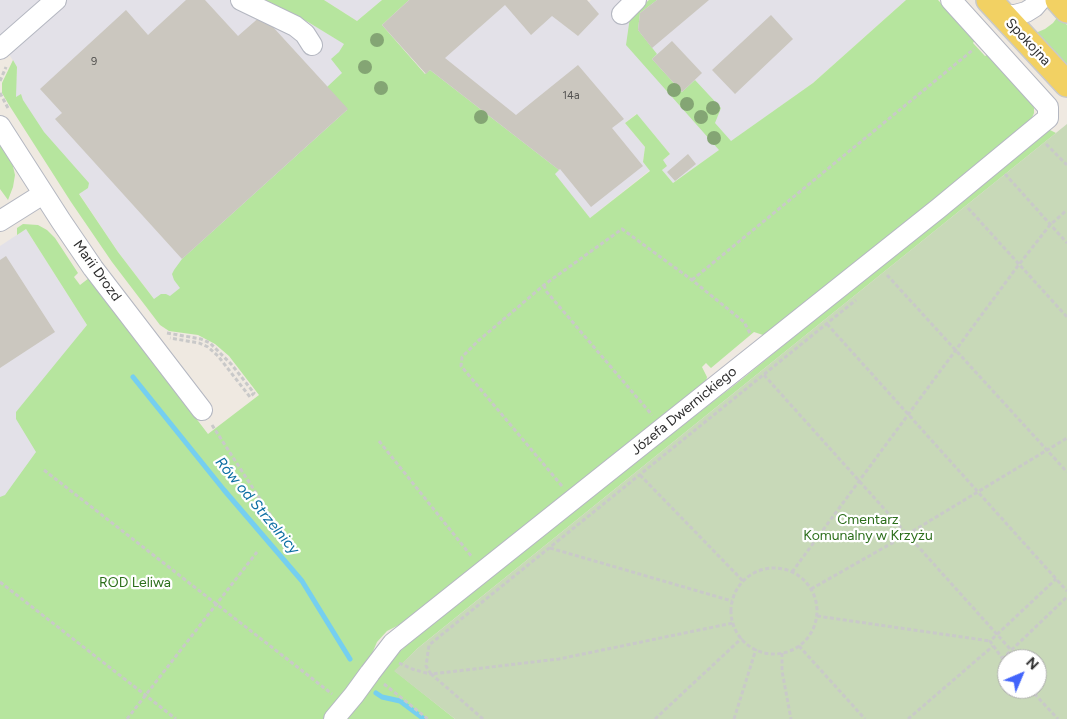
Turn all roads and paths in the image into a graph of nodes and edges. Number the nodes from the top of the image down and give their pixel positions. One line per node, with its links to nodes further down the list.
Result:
1 (56, 0): 12 (lane)
2 (241, 0): 11 (lane)
3 (636, 0): 9 (lane)
4 (951, 0): 10 (lane)
5 (1040, 0): 7 (lane)
6 (1058, 0): 8 (main road)
7 (995, 7): 13 (main road, Spokojna)
8 (1067, 10)
9 (622, 14)
10 (986, 39): 31 (path); 38 (lane, Józefa Dwernickiego)
11 (312, 45)
12 (0, 49)
13 (1067, 84)
14 (0, 93): 15 (path)
15 (5, 119): 21 (lane, Marii Drozd)
16 (1039, 149): 17 (path)
17 (1067, 166)
18 (1013, 170): 19 (path)
19 (1006, 175): 20 (path); 27 (path)
20 (1000, 180)
21 (43, 194): 26 (lane); 41 (lane, Marii Drozd)
22 (974, 201): 23 (path)
23 (967, 207): 25 (path); 29 (path)
24 (1067, 210): 27 (path)
25 (960, 213)
26 (0, 221)
27 (1050, 224): 28 (path); 29 (path)
28 (1067, 243)
29 (1019, 264): 34 (path); 39 (path)
30 (894, 269): 39 (path)
31 (692, 280): 32 (path); 38 (path)
32 (544, 285): 43 (path); 52 (path)
33 (857, 300): 35 (path)
34 (1067, 317)
35 (827, 324): 40 (path); 42 (path)
36 (163, 332): 37 (path)
37 (165, 337)
38 (765, 347): 43 (lane, Józefa Dwernickiego)
39 (955, 351): 42 (path); 46 (path)
40 (764, 375): 49 (path); 50 (path)
41 (202, 410): 53 (path)
42 (908, 414): 50 (path); 51 (path)
43 (663, 428): 52 (lane, Józefa Dwernickiego)
44 (1067, 438): 46 (path)
45 (378, 441): 57 (path)
46 (1048, 450): 48 (path); 51 (path)
47 (44, 470): 66 (path)
48 (1067, 472)
49 (640, 475): 55 (path); 60 (path)
50 (859, 481): 54 (path); 58 (path)
51 (979, 491): 54 (path); 59 (path)
52 (573, 500): 57 (lane, Józefa Dwernickiego)
53 (282, 533)
54 (908, 534): 62 (path); 69 (path)
55 (550, 548): 65 (path); 81 (path)
56 (257, 552): 66 (path)
57 (484, 571): 78 (lane, Józefa Dwernickiego)
58 (792, 572): 60 (path); 62 (path)
59 (1056, 579): 63 (path); 69 (path)
60 (743, 581): 65 (path)
61 (0, 582): 82 (path)
62 (811, 588): 67 (path)
63 (1067, 591)
64 (1067, 597): 75 (path)
65 (732, 601): 68 (path)
66 (216, 604): 82 (path); 84 (path)
67 (817, 616): 71 (path); 72 (path)
68 (733, 623): 70 (path); 81 (path)
69 (997, 632): 71 (path); 74 (path)
70 (742, 638): 76 (path); 90 (path)
71 (990, 641): 73 (path)
72 (799, 646): 79 (path); 93 (path)
73 (993, 646): 77 (path); 94 (path)
74 (1011, 649)
75 (1013, 649)
76 (756, 650): 79 (path); 91 (path)
77 (997, 652)
78 (386, 653): 80 (lane, Józefa Dwernickiego); 81 (path)
79 (782, 653): 92 (path)
80 (370, 673): 84 (lane, Józefa Dwernickiego); 88 (path)
81 (431, 674): 89 (path)
82 (145, 695): 85 (path); 86 (path)
83 (1039, 699): 95 (path)
84 (347, 704): 87 (lane, Józefa Dwernickiego)
85 (127, 719)
86 (176, 719)
87 (334, 719)
88 (428, 719)
89 (483, 719)
90 (654, 719)
91 (734, 719)
92 (791, 719)
93 (865, 719)
94 (908, 719)
95 (1058, 719)

